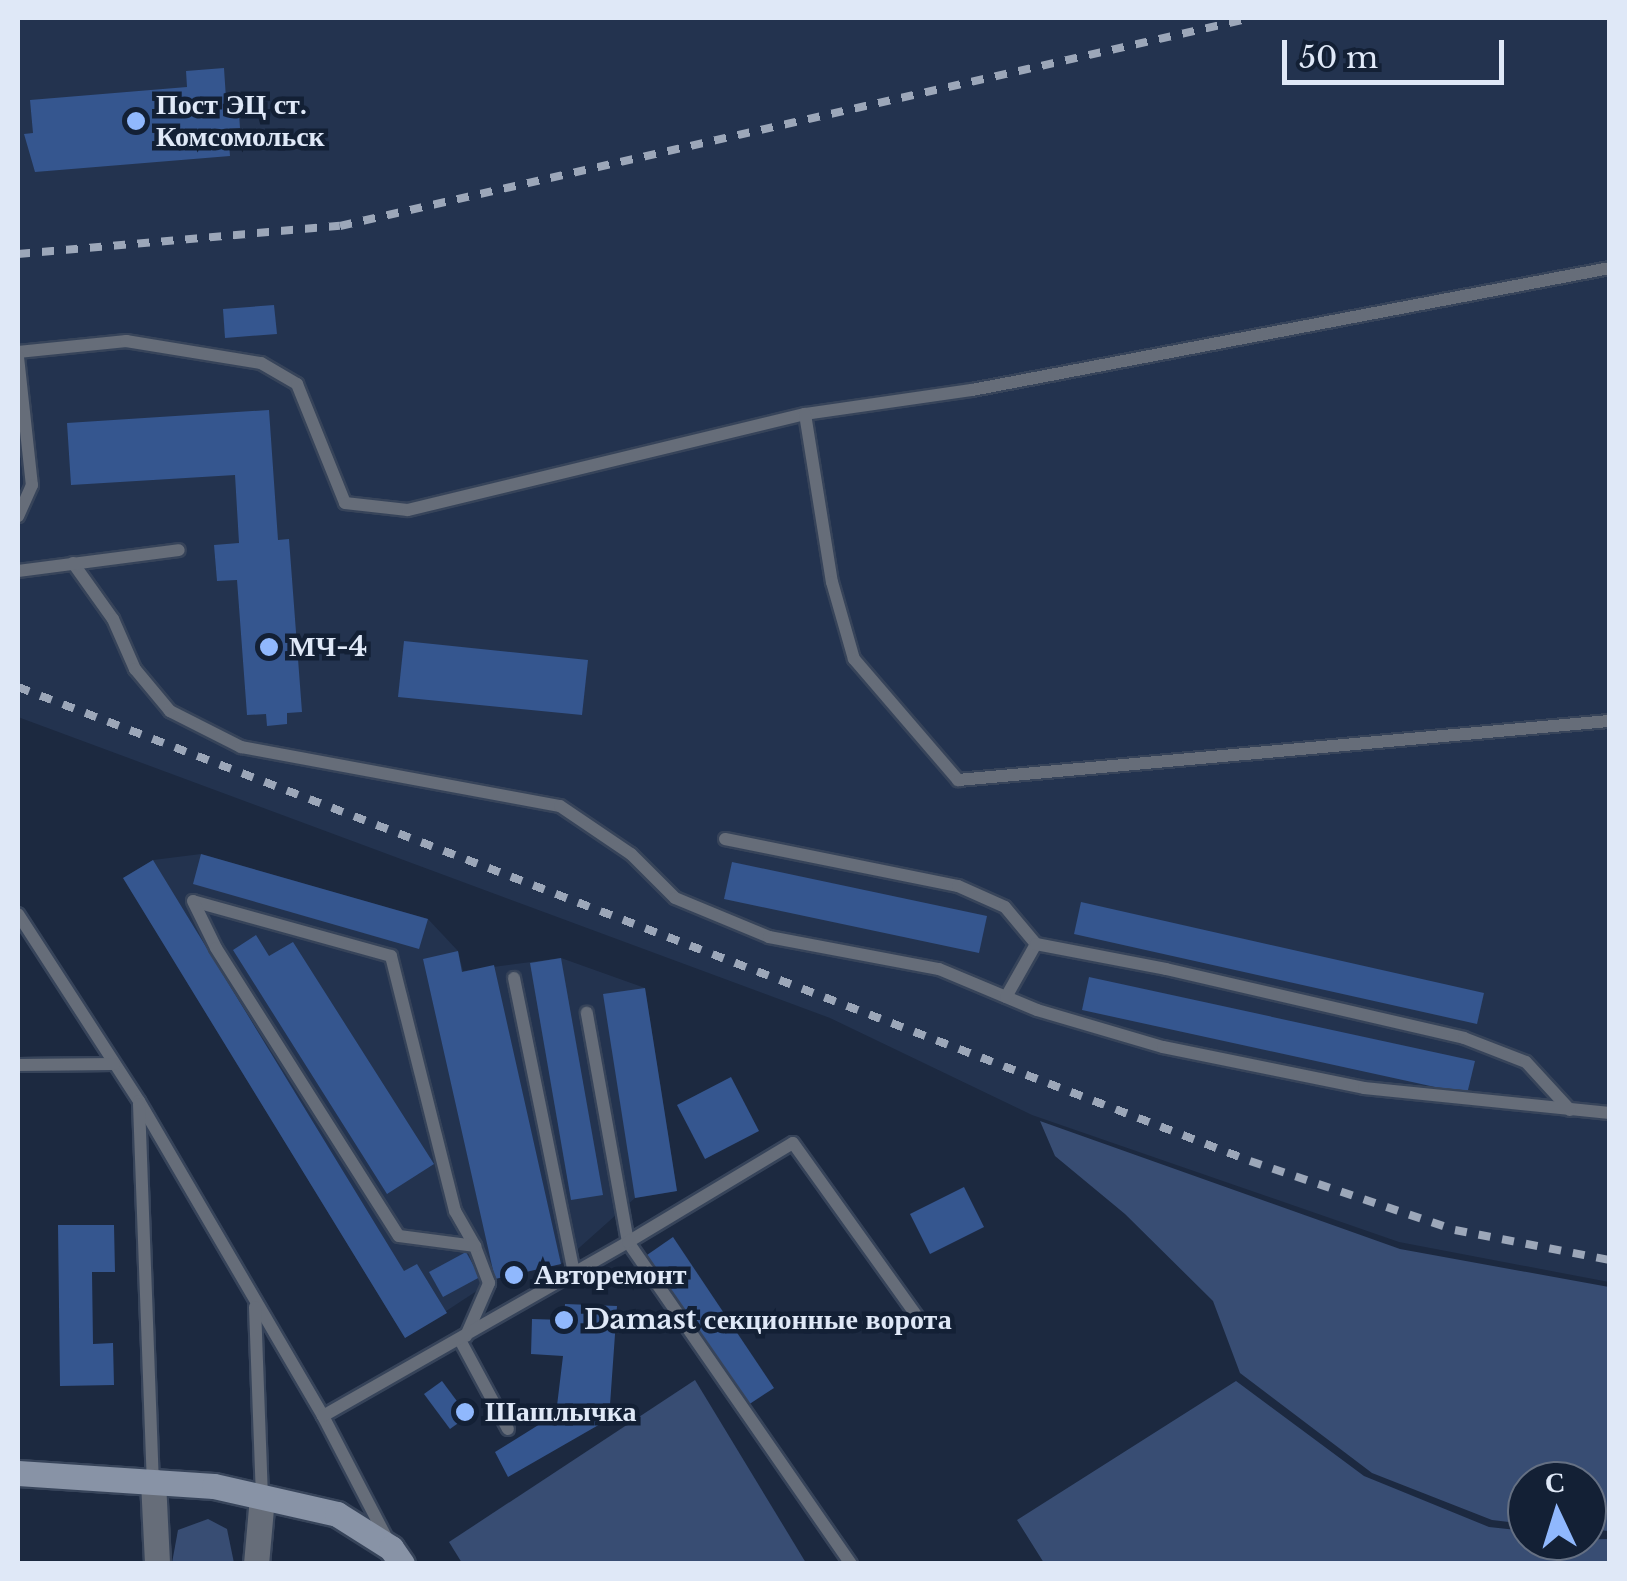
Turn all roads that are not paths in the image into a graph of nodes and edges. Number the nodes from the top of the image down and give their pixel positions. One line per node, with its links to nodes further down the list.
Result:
1 (1610, 268): 3 (lane)
2 (18, 355): 3 (lane); 4 (lane)
3 (805, 414): 8 (lane)
4 (18, 516)
5 (179, 550): 6 (lane)
6 (73, 563): 7 (lane); 13 (lane)
7 (18, 571)
8 (1610, 721)
9 (725, 839): 11 (lane)
10 (18, 914): 15 (lane)
11 (1036, 944): 13 (lane); 18 (lane)
12 (514, 978): 22 (lane)
13 (1006, 997): 18 (lane)
14 (587, 1012): 20 (lane)
15 (114, 1064): 16 (lane); 17 (lane)
16 (18, 1065)
17 (139, 1101): 23 (lane); 29 (lane)
18 (1570, 1110): 19 (lane)
19 (1610, 1113)
20 (628, 1242): 22 (lane); 24 (lane); 34 (lane)
21 (475, 1246): 21 (lane); 25 (lane)
22 (574, 1274): 25 (lane)
23 (255, 1304): 26 (lane); 30 (lane)
24 (919, 1319)
25 (463, 1338): 26 (lane); 27 (lane)
26 (323, 1416): 31 (lane)
27 (508, 1429)
28 (18, 1474): 29 (main road)
29 (152, 1481): 30 (main road); 32 (street)
30 (262, 1497): 31 (main road); 33 (street)
31 (396, 1556)
32 (158, 1564)
33 (256, 1564)
34 (851, 1564)

